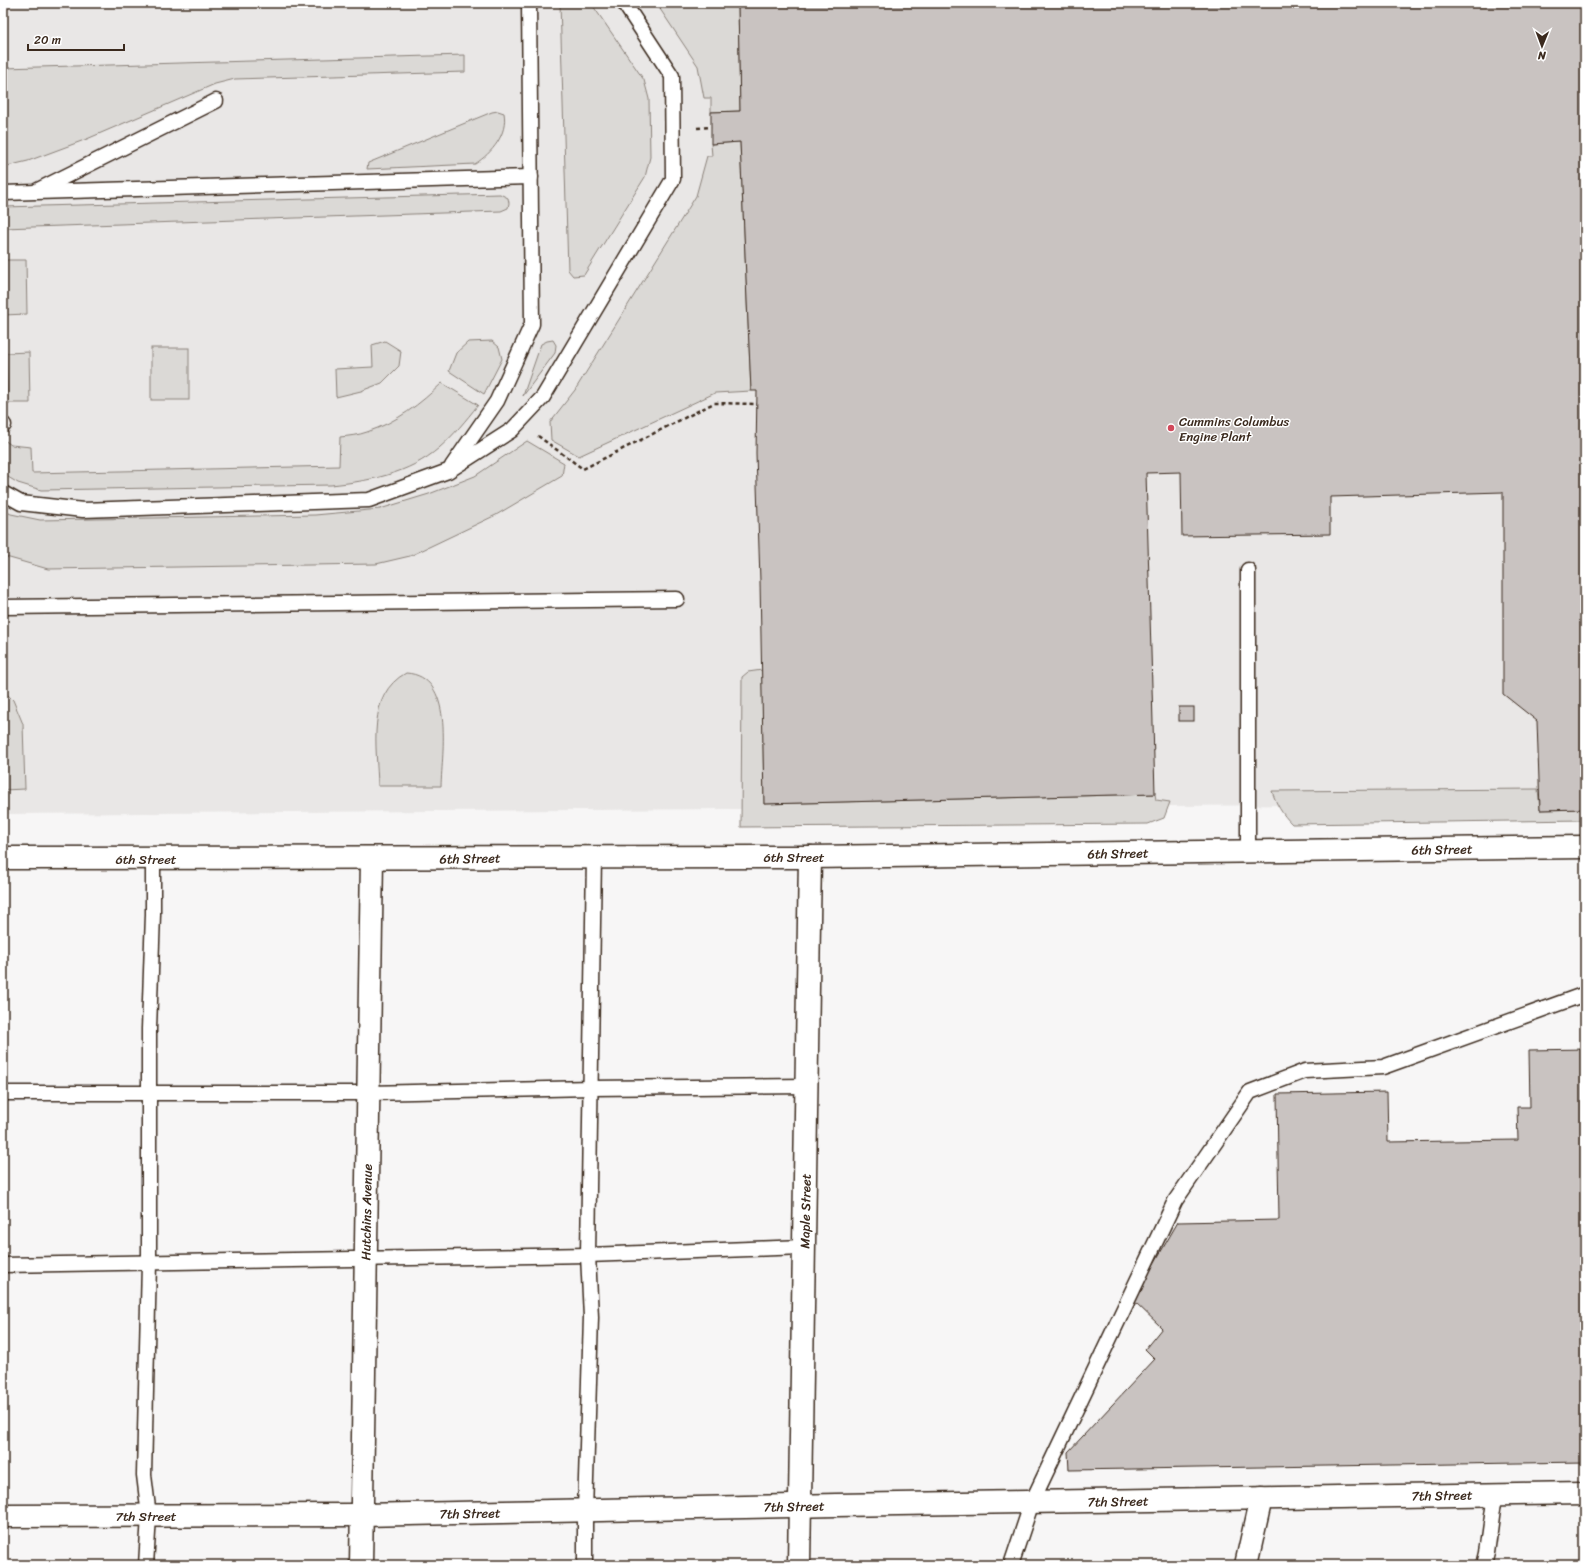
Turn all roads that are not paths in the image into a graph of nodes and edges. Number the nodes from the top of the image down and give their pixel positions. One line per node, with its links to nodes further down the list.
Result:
1 (529, 3): 4 (lane)
2 (624, 3): 7 (lane)
3 (216, 101): 5 (lane)
4 (531, 177): 5 (lane); 7 (lane)
5 (33, 192): 6 (lane)
6 (3, 194)
7 (448, 471): 8 (lane)
8 (3, 493)
9 (1248, 570): 13 (lane)
10 (677, 599): 11 (lane)
11 (3, 607)
12 (1585, 847): 13 (street, 6th Street)
13 (1248, 851): 15 (street, 6th Street)
14 (594, 856): 15 (street, 6th Street); 17 (street, 6th Street); 21 (lane)
15 (810, 857): 20 (street, Maple Street)
16 (3, 858): 18 (street, 6th Street)
17 (372, 858): 18 (street, 6th Street); 24 (street, Hutchins Avenue)
18 (153, 859): 23 (lane)
19 (1585, 994): 33 (lane)
20 (807, 1086): 21 (lane); 25 (street, Maple Street)
21 (591, 1088): 24 (lane); 26 (lane)
22 (3, 1093): 23 (lane)
23 (149, 1093): 24 (lane); 28 (lane)
24 (368, 1093): 27 (street, Hutchins Avenue)
25 (804, 1247): 26 (lane); 34 (street, Maple Street)
26 (588, 1255): 27 (lane); 35 (lane)
27 (366, 1258): 28 (lane); 36 (street, Hutchins Avenue)
28 (149, 1263): 29 (lane); 38 (lane)
29 (3, 1265)
30 (1585, 1493): 31 (street, 7th Street)
31 (1495, 1494): 32 (street, 7th Street); 45 (lane)
32 (1261, 1498): 33 (street, 7th Street); 44 (street)
33 (1032, 1502): 34 (street, 7th Street); 43 (lane)
34 (800, 1506): 35 (street, 7th Street); 42 (street, Maple Street)
35 (585, 1510): 36 (street, 7th Street); 41 (lane)
36 (362, 1515): 38 (street, 7th Street); 40 (street, Hutchins Avenue)
37 (3, 1516): 38 (street, 7th Street)
38 (149, 1516): 39 (lane)
39 (146, 1565)
40 (361, 1565)
41 (585, 1565)
42 (799, 1565)
43 (1011, 1565)
44 (1246, 1565)
45 (1484, 1565)

